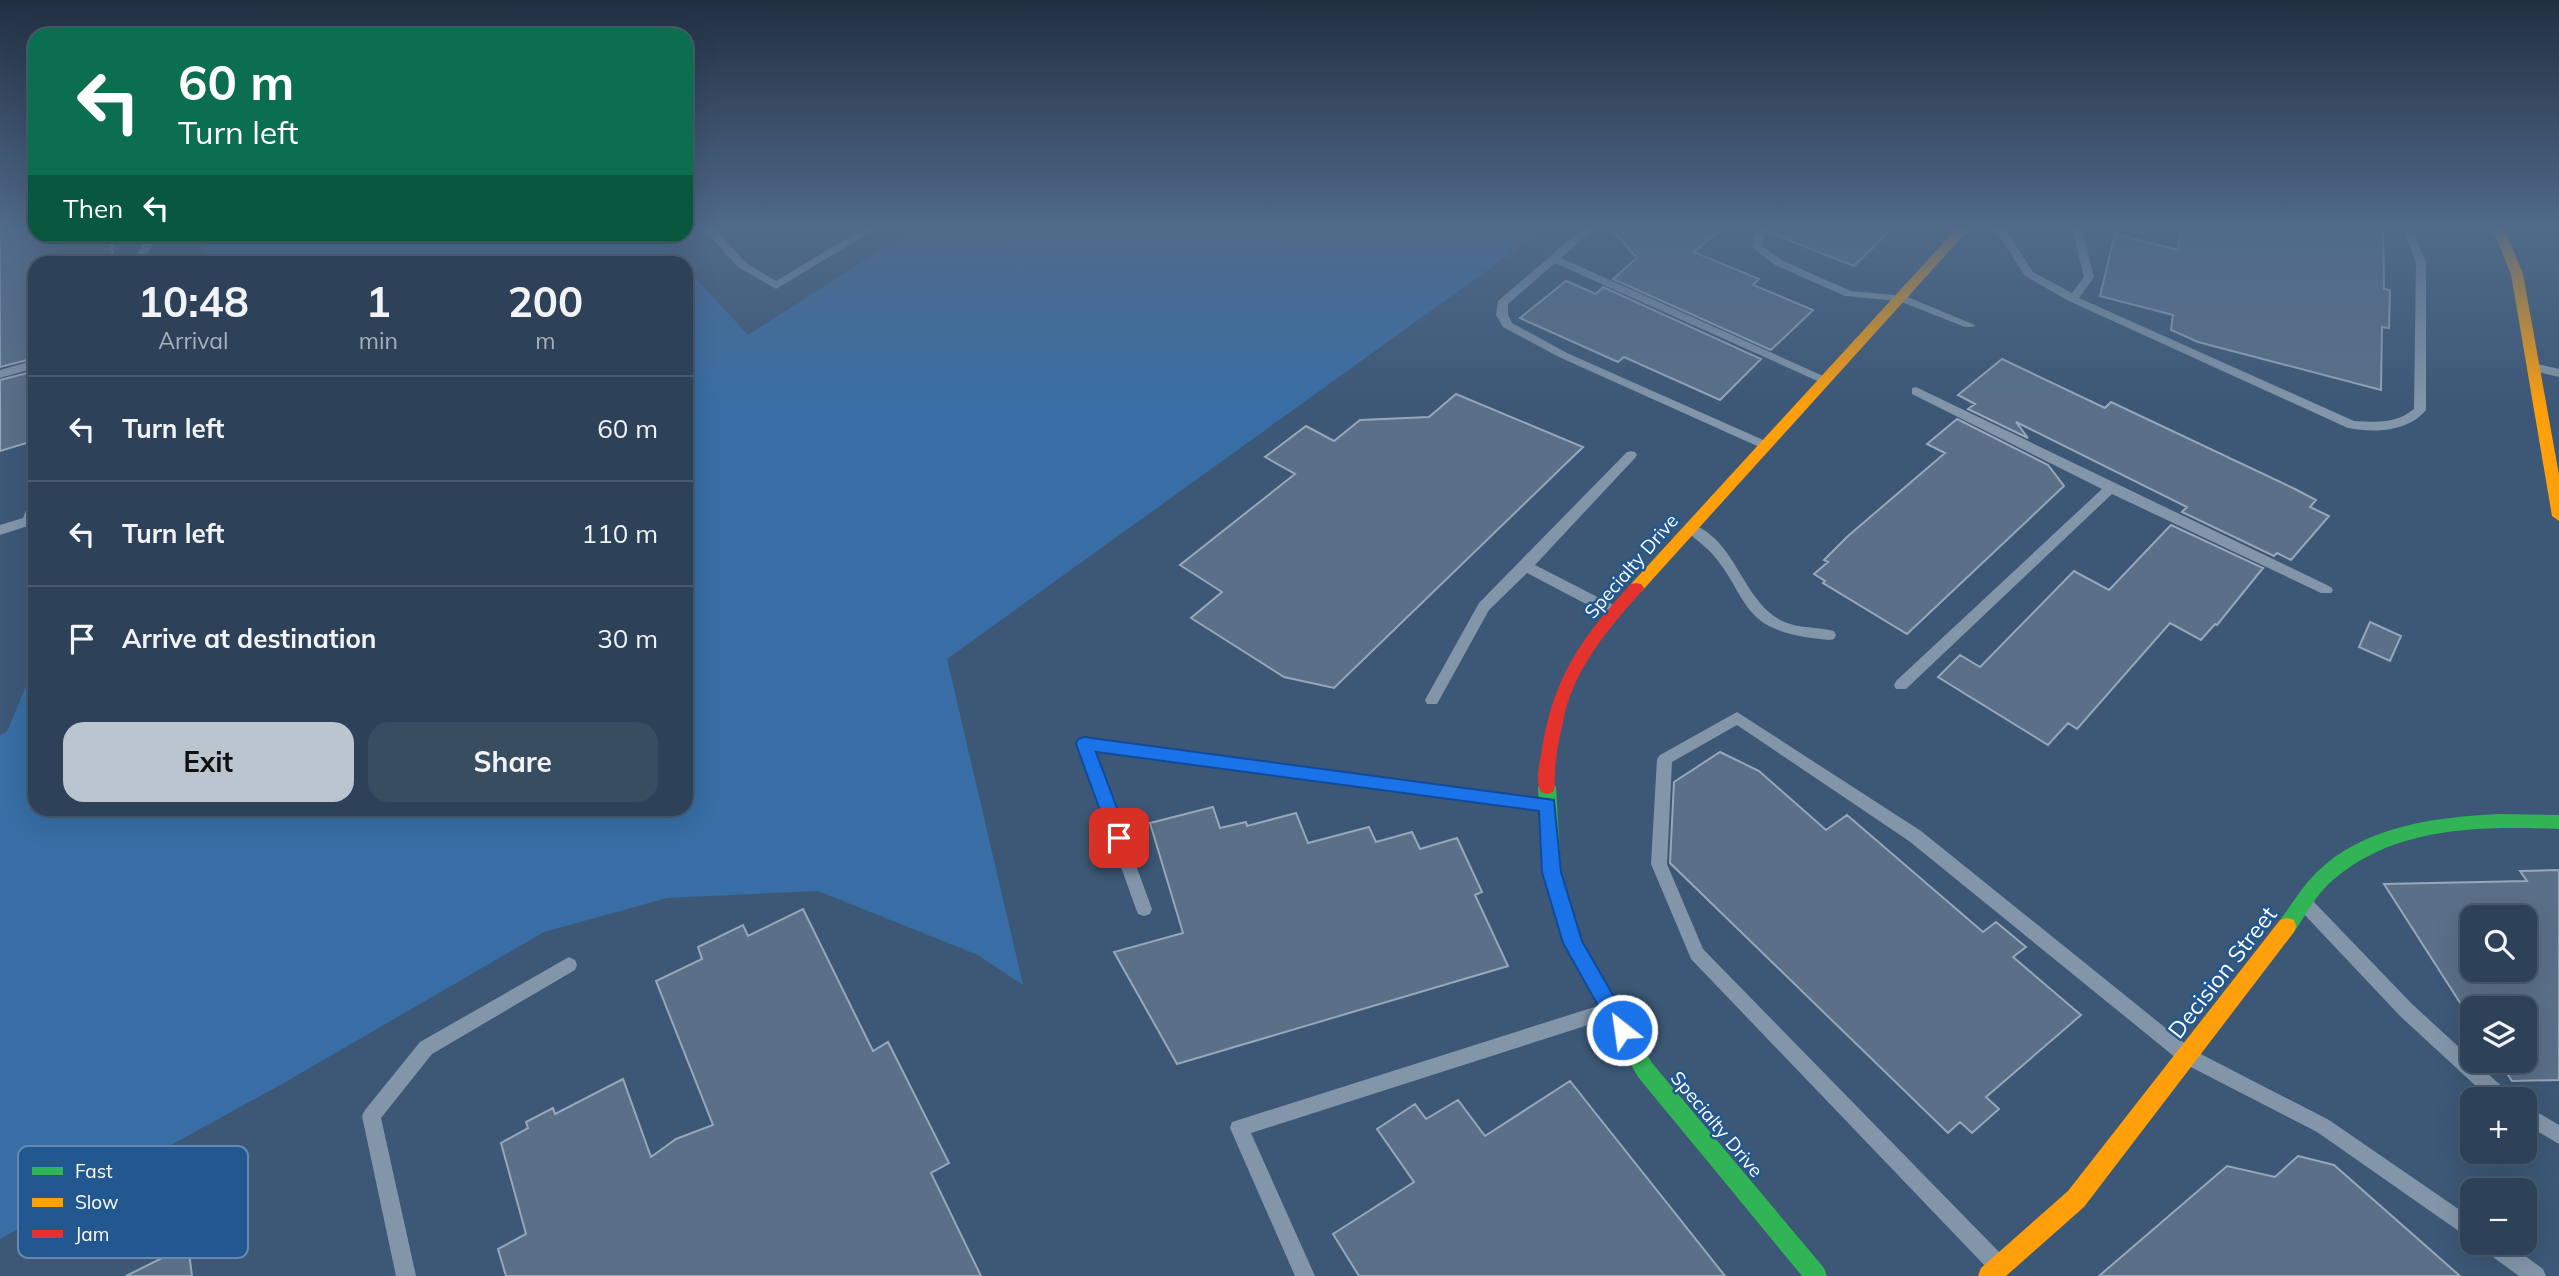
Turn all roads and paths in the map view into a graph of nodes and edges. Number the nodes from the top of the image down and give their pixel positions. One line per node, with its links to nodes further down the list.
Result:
1 (1520, 288): 18 (lane)
2 (1618, 288): 16 (lane)
3 (1834, 288): 9 (lane)
4 (1910, 288): 9 (street, Specialty Drive)
5 (2053, 288): 10 (lane)
6 (2081, 288): 10 (lane)
7 (2421, 288): 10 (lane)
8 (2518, 288): 13 (street)
9 (1901, 298): 11 (lane); 16 (street, Specialty Drive)
10 (2073, 299)
11 (1969, 325)
12 (28, 366): 15 (lane)
13 (2533, 367): 14 (lane); 21 (street)
14 (2559, 373)
15 (0, 374)
16 (1826, 380): 18 (street, Specialty Drive)
17 (1916, 391): 20 (lane)
18 (1766, 446): 23 (street, Specialty Drive)
19 (1631, 455): 25 (lane)
20 (2111, 488): 26 (lane); 29 (lane)
21 (2559, 516)
22 (28, 521): 24 (lane)
23 (1691, 528): 27 (street, Specialty Drive); 28 (lane)
24 (0, 530)
25 (1527, 566): 27 (lane); 30 (lane)
26 (2326, 590)
27 (1614, 612): 31 (street, Specialty Drive)
28 (1829, 635)
29 (1901, 685)
30 (1432, 700)
31 (1548, 805): 34 (lane); 36 (street, Specialty Drive)
32 (2559, 822): 33 (street, Decision Street)
33 (2304, 903): 37 (street, Decision Street); 38 (lane)
34 (1144, 909)
35 (569, 965): 44 (lane)
36 (1611, 1010): 45 (lane); 46 (street, Specialty Drive)
37 (2187, 1056): 41 (lane); 43 (street, Decision Street); 43 (lane)
38 (2490, 1087)
39 (2537, 1121): 40 (lane)
40 (2559, 1135)
41 (2460, 1222)
42 (2506, 1255): 47 (lane)
43 (1995, 1271)
44 (406, 1276)
45 (1305, 1276)
46 (1816, 1276)
47 (2536, 1276)

